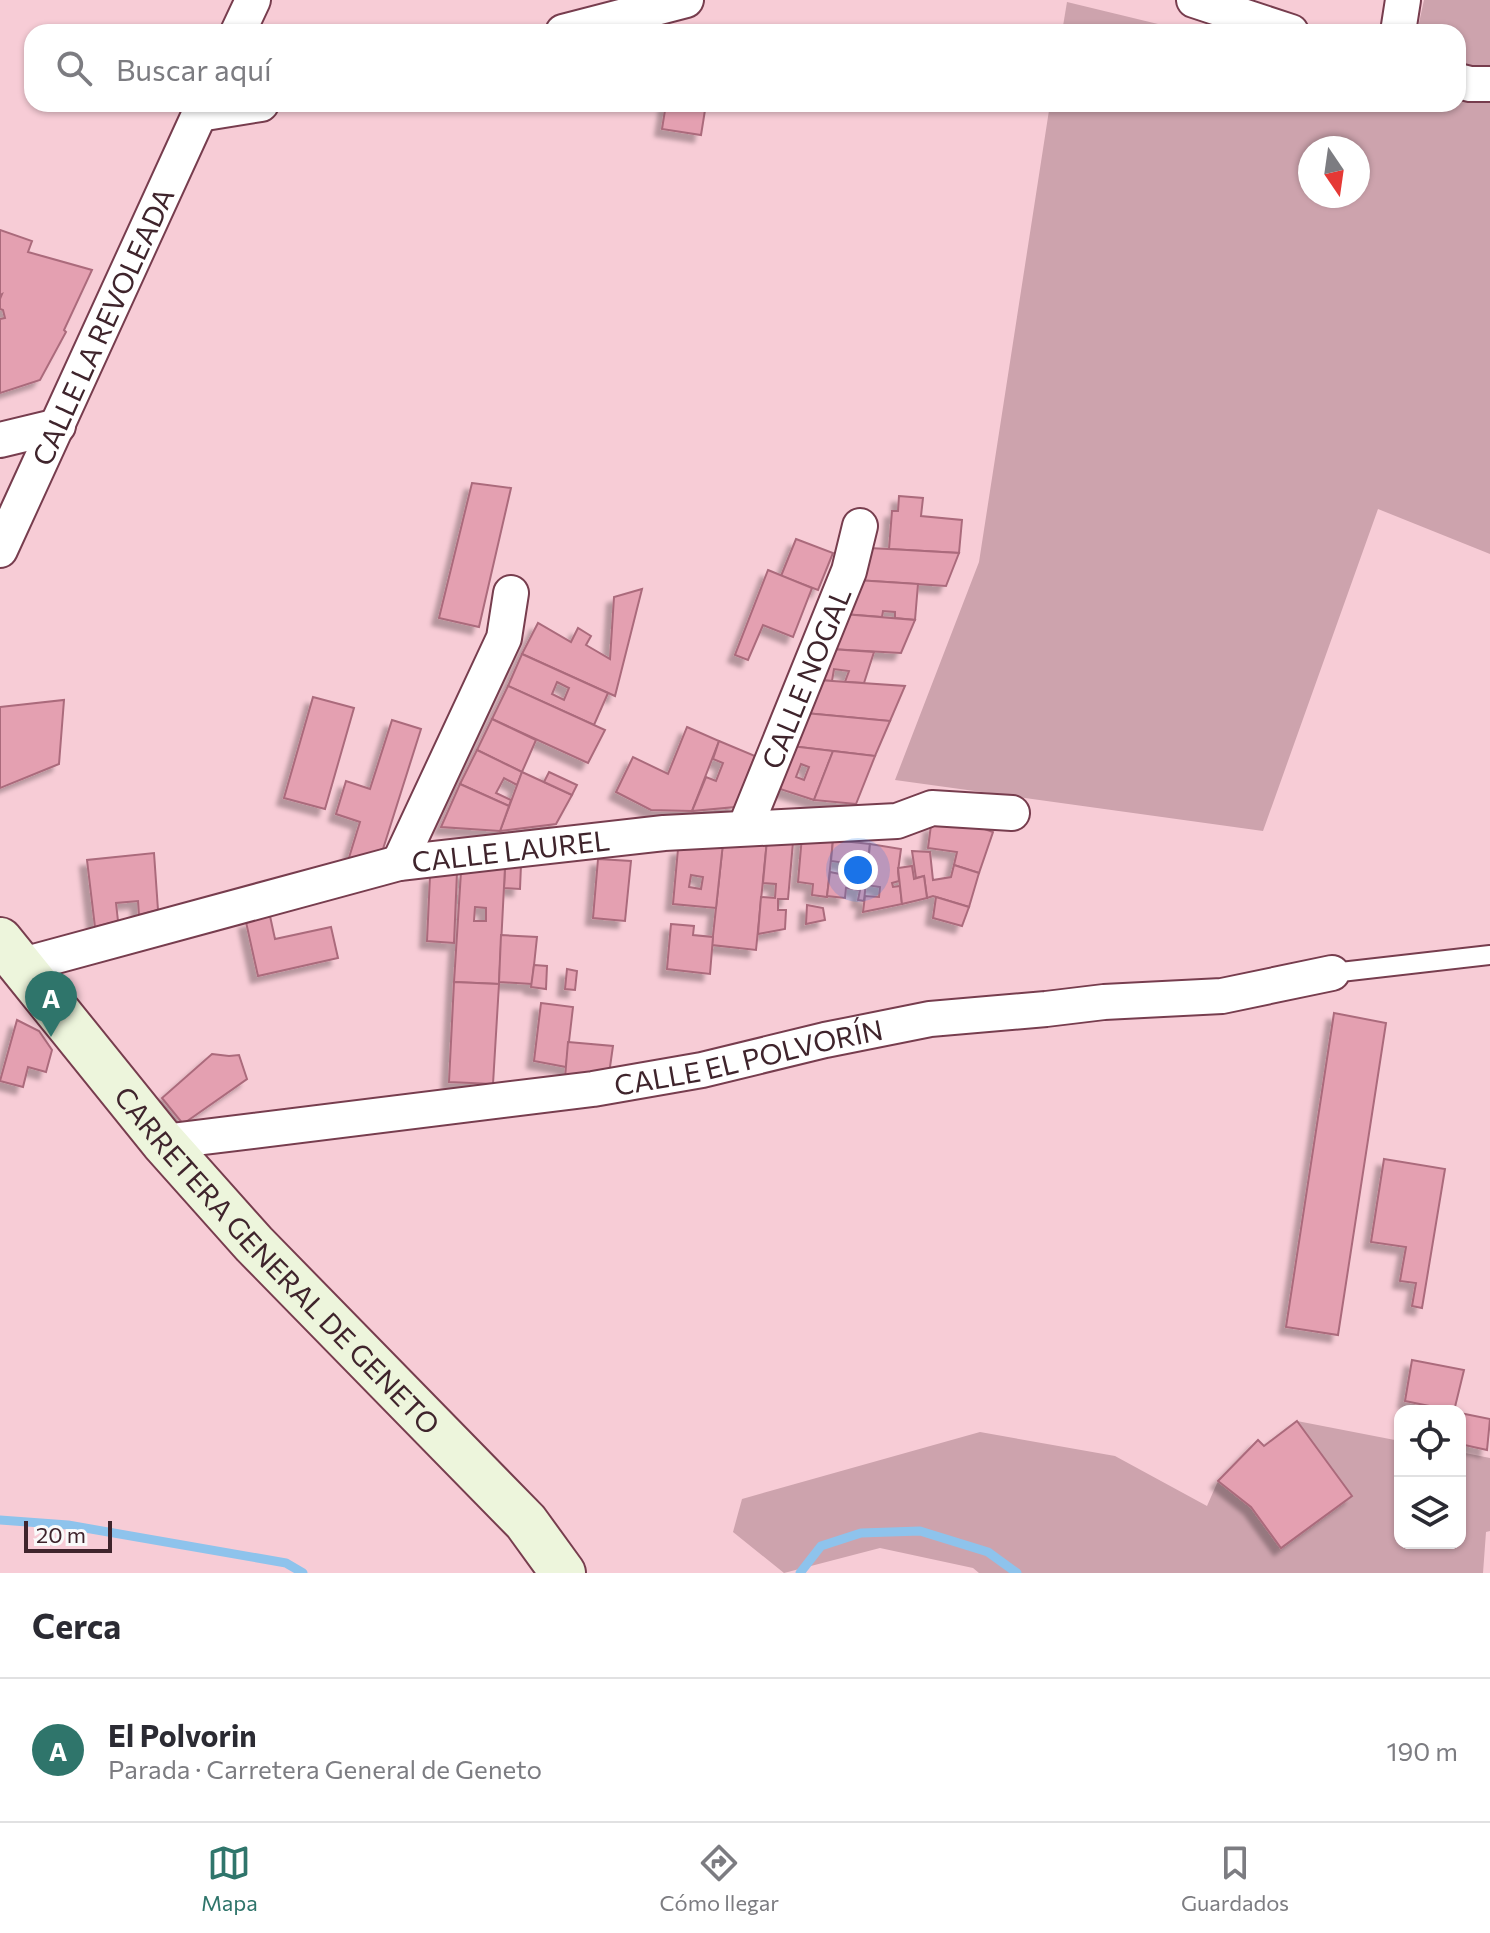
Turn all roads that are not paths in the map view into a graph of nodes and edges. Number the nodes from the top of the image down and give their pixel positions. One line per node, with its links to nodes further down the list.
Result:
1 (253, 0): 5 (street)
2 (686, 0): 6 (street)
3 (1194, 0): 7 (street)
4 (1403, 0): 8 (street)
5 (242, 24)
6 (594, 24)
7 (1267, 24)
8 (1399, 24)
9 (1466, 83): 10 (street)
10 (1490, 84)
11 (201, 112): 12 (street, CALLE LA REVOLEADA)
12 (58, 426): 13 (street); 15 (street, CALLE LA REVOLEADA)
13 (0, 440)
14 (860, 526): 18 (street, CALLE NOGAL)
15 (0, 550)
16 (511, 593): 19 (street)
17 (1012, 813): 18 (street, CALLE LAUREL)
18 (745, 828): 19 (street, CALLE LAUREL)
19 (399, 863): 20 (street, CALLE LAUREL)
20 (10, 953): 23 (main road, CARRETERA GENERAL DE GENETO)
21 (1490, 955): 22 (lane)
22 (1332, 973): 23 (street, CALLE EL POLVORÍN)
23 (163, 1142): 24 (main road, CARRETERA GENERAL DE GENETO)
24 (563, 1573)

